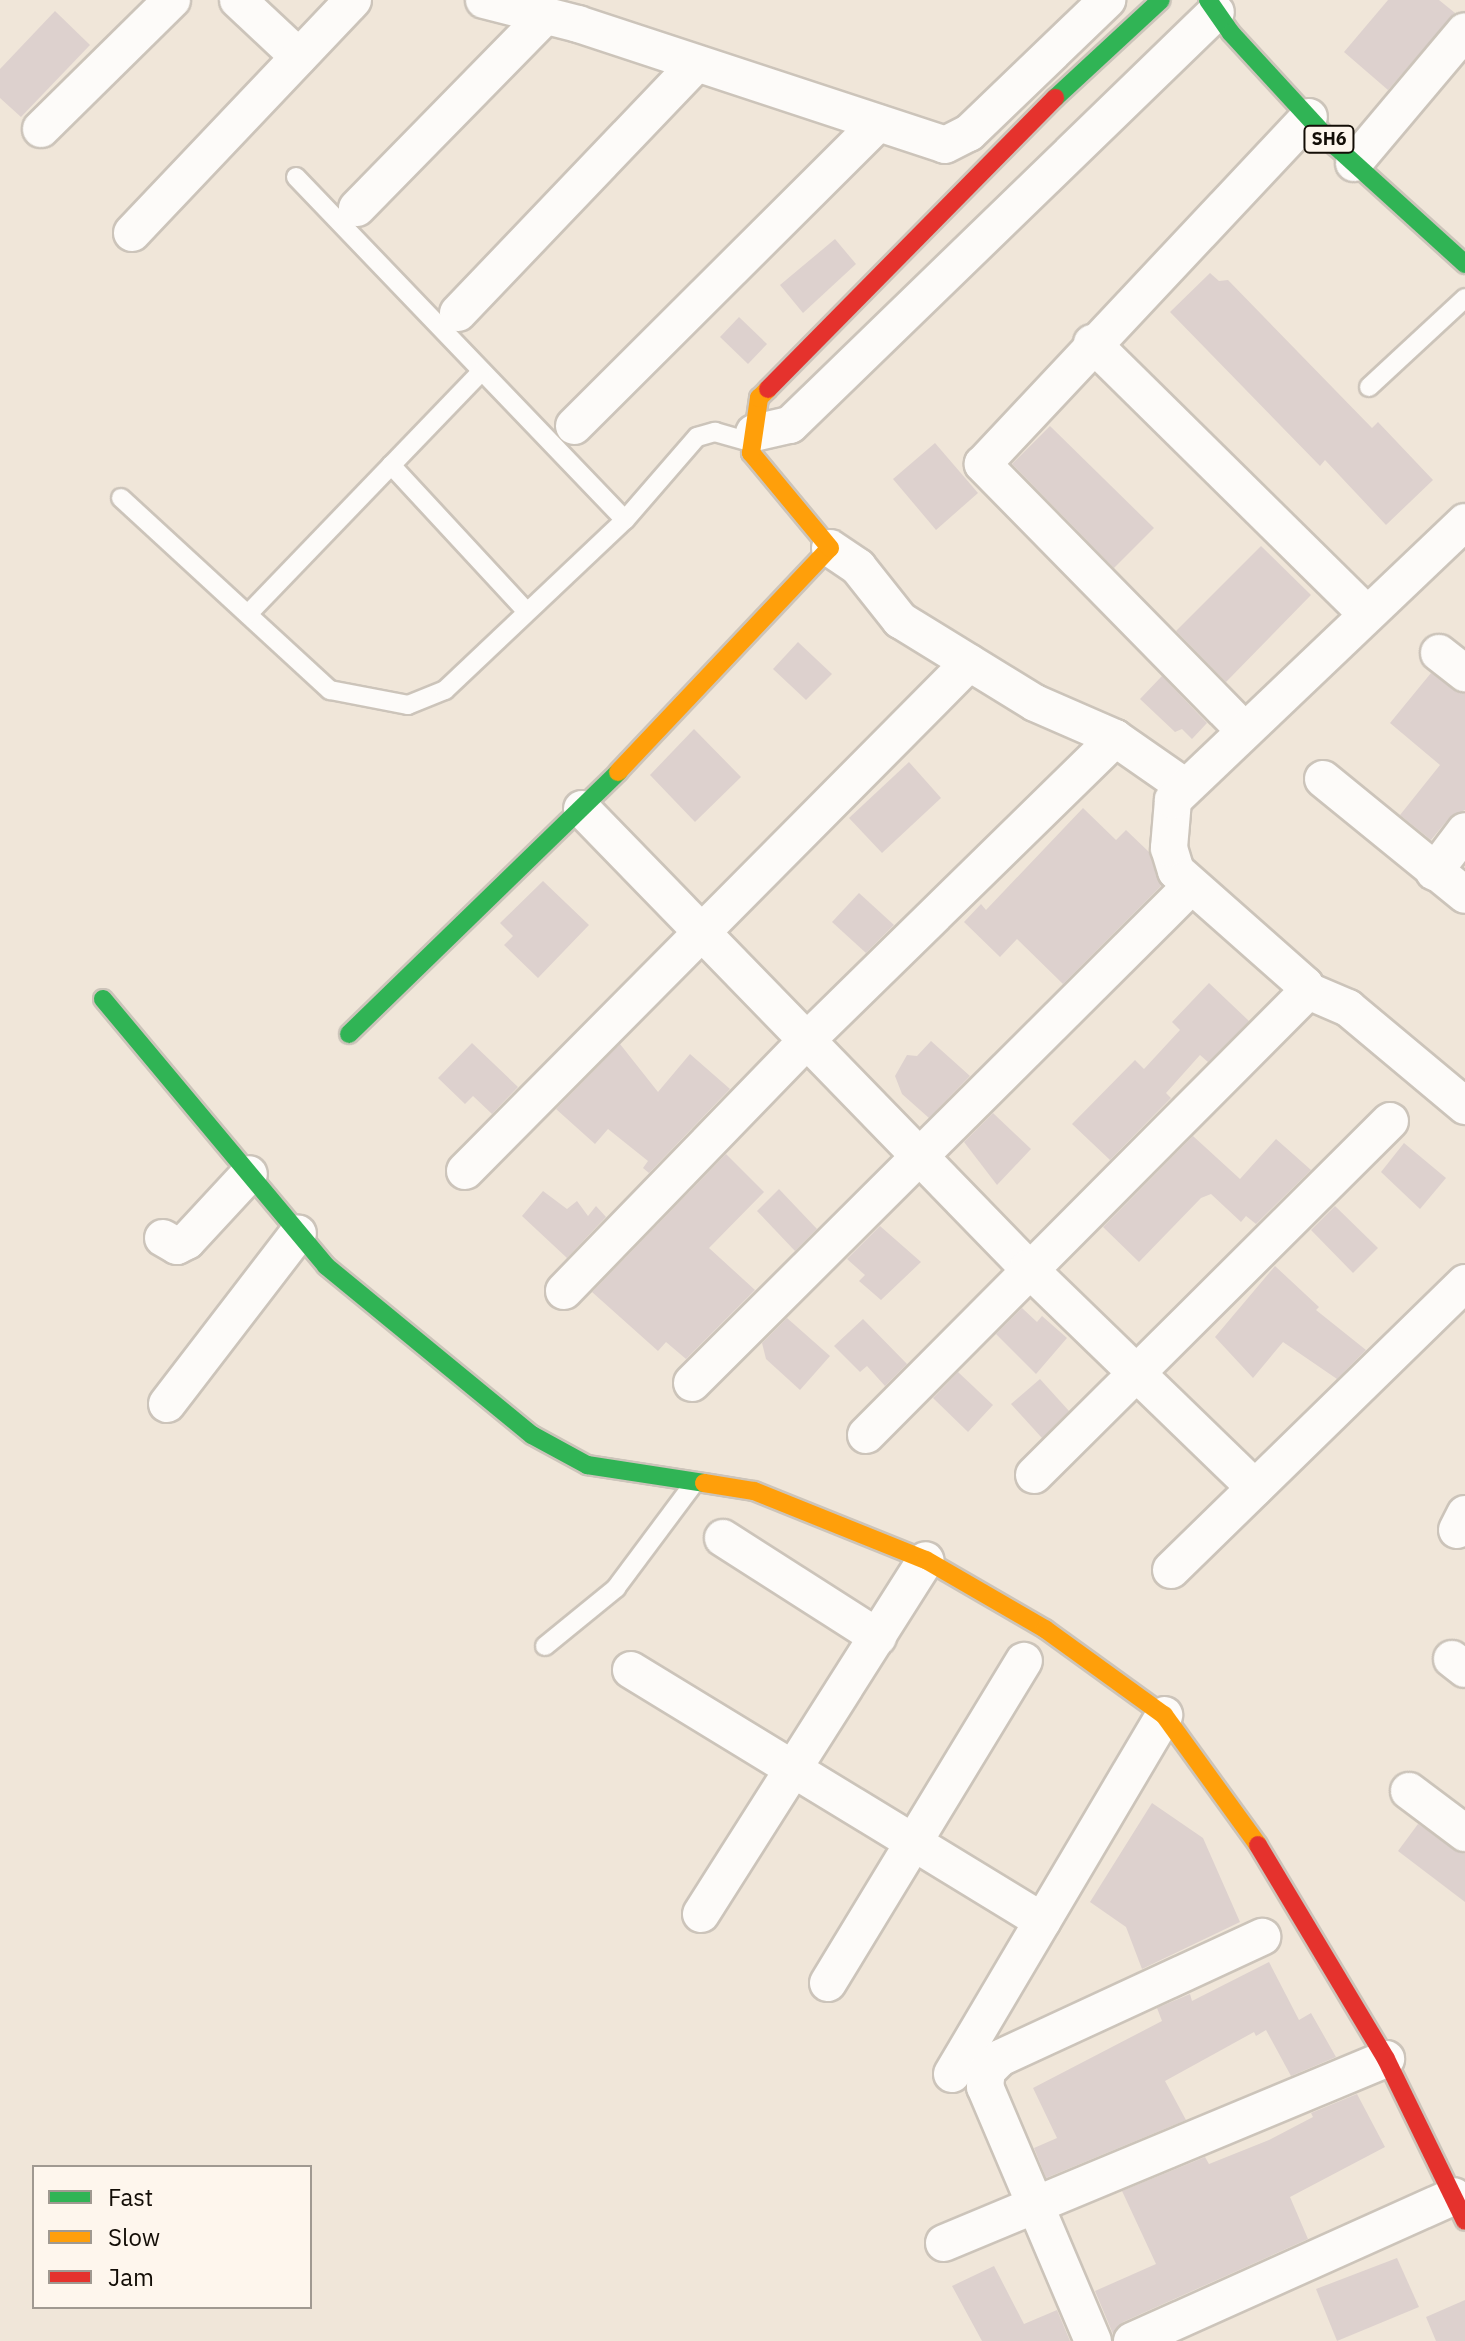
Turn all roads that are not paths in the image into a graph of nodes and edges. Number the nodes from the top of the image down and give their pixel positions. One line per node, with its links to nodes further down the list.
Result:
1 (172, 0): 14 (street)
2 (238, 0): 10 (street)
3 (353, 0): 10 (street)
4 (484, 0): 8 (street)
5 (1107, 0): 13 (street)
6 (1161, 0): 26 (street)
7 (1212, 6): 12 (street, SH6); 26 (street)
8 (574, 13): 11 (street); 17 (street)
9 (1465, 31): 15 (street)
10 (299, 57): 18 (street)
11 (696, 64): 13 (street); 21 (street)
12 (1309, 117): 15 (street, SH6); 22 (street)
13 (878, 123): 25 (street)
14 (41, 129)
15 (1354, 163): 19 (street, SH6)
16 (296, 177): 23 (lane)
17 (357, 208)
18 (132, 233)
19 (1465, 264)
20 (1465, 298): 24 (lane)
21 (458, 313)
22 (1092, 343): 34 (street); 36 (street)
23 (482, 371): 27 (lane); 29 (lane)
24 (1369, 387)
25 (574, 426)
26 (752, 438): 29 (lane); 31 (street)
27 (391, 465): 32 (lane); 33 (lane)
28 (121, 498): 33 (lane)
29 (625, 520): 32 (lane)
30 (1465, 522): 34 (street)
31 (830, 548): 35 (street); 40 (street)
32 (527, 612): 33 (lane)
33 (248, 614)
34 (1367, 614): 36 (street)
35 (969, 663): 37 (street); 45 (street)
36 (1244, 730): 39 (street)
37 (1115, 738): 39 (street); 49 (street)
38 (1323, 779): 42 (street)
39 (1184, 786): 43 (street)
40 (582, 809): 45 (street); 48 (street)
41 (1465, 831): 42 (street)
42 (1434, 872): 44 (street)
43 (1189, 888): 46 (street); 52 (street)
44 (1465, 895)
45 (700, 930): 49 (street); 53 (street)
46 (1306, 990): 50 (street); 57 (street)
47 (103, 999): 54 (street)
48 (349, 1034)
49 (806, 1041): 52 (street); 59 (street)
50 (1465, 1106)
51 (1390, 1121): 60 (street)
52 (920, 1152): 57 (street); 61 (street)
53 (465, 1171)
54 (249, 1174): 55 (street); 56 (street)
55 (298, 1233): 62 (street); 65 (street)
56 (163, 1238)
57 (1028, 1268): 60 (street); 63 (street)
58 (1465, 1283): 66 (street)
59 (564, 1291)
60 (1138, 1374): 64 (street); 66 (street)
61 (692, 1383)
62 (167, 1404)
63 (866, 1435)
64 (1034, 1475)
65 (695, 1482): 68 (street); 71 (lane)
66 (1255, 1488): 69 (street)
67 (723, 1538): 70 (street)
68 (926, 1560): 70 (street); 74 (street)
69 (1171, 1570)
70 (878, 1637): 75 (street)
71 (545, 1646)
72 (1024, 1661): 78 (street)
73 (631, 1670): 75 (street)
74 (1164, 1715): 80 (street); 83 (street)
75 (796, 1771): 78 (street); 79 (street)
76 (1409, 1791): 77 (street)
77 (1465, 1833)
78 (916, 1843): 80 (street); 82 (street)
79 (701, 1914)
80 (1043, 1921): 84 (street)
81 (1262, 1937): 85 (street)
82 (828, 1983)
83 (1386, 2059): 85 (street); 86 (street)
84 (952, 2074)
85 (1037, 2208): 87 (street); 88 (street)
86 (1459, 2208): 89 (street)
87 (944, 2243)
88 (1093, 2341)
89 (1132, 2341)

